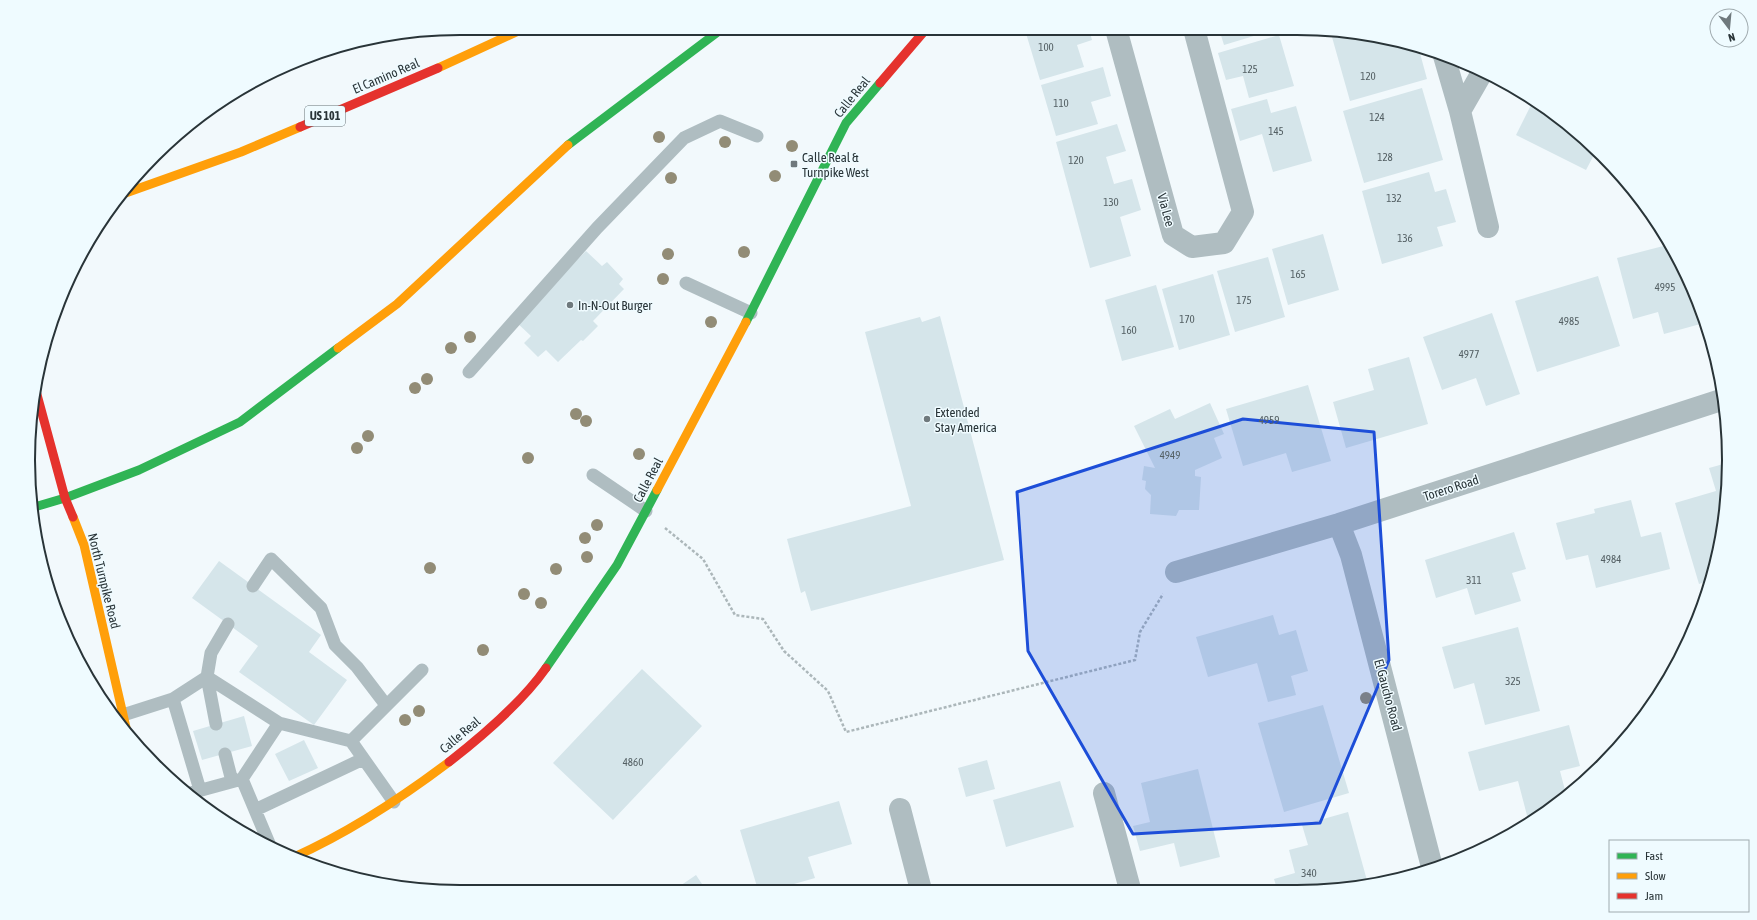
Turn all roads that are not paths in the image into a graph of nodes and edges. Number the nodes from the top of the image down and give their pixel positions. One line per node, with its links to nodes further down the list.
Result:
1 (510, 35): 10 (main road, El Camino Real / US 101)
2 (714, 35): 18 (main road)
3 (921, 35): 13 (main road, Calle Real)
4 (1118, 35): 5 (street, Via Lee)
5 (1196, 35)
6 (1446, 62): 8 (street)
7 (1480, 77): 8 (street)
8 (1460, 111): 11 (street)
9 (757, 136): 14 (lane)
10 (132, 190)
11 (1488, 227)
12 (686, 283): 13 (lane)
13 (751, 313): 20 (main road, Calle Real)
14 (469, 372)
15 (1717, 401): 21 (street, Torero Road)
16 (39, 404): 18 (main road, North Turnpike Road)
17 (593, 475): 20 (lane)
18 (65, 498): 19 (main road); 29 (main road, North Turnpike Road)
19 (38, 506)
20 (646, 511): 40 (main road, Calle Real)
21 (1339, 524): 22 (street, Torero Road); 45 (street, El Gaucho Road)
22 (1176, 572)
23 (253, 586): 28 (lane)
24 (228, 624): 26 (lane)
25 (422, 670): 28 (lane)
26 (207, 677): 27 (lane); 31 (lane); 32 (lane)
27 (173, 698): 29 (lane); 37 (lane)
28 (386, 705): 33 (lane)
29 (123, 715): 30 (main road, North Turnpike Road)
30 (124, 721)
31 (279, 723): 33 (lane); 36 (lane)
32 (216, 724)
33 (350, 741): 35 (lane)
34 (224, 754): 36 (lane)
35 (363, 759): 40 (lane); 42 (lane)
36 (237, 780): 37 (lane); 42 (lane)
37 (200, 790): 38 (lane)
38 (194, 792)
39 (1104, 793): 47 (street)
40 (394, 802): 44 (main road, Calle Real)
41 (900, 809): 46 (street)
42 (255, 810): 43 (lane)
43 (266, 838)
44 (300, 854)
45 (1431, 863)
46 (920, 885)
47 (1129, 885)

